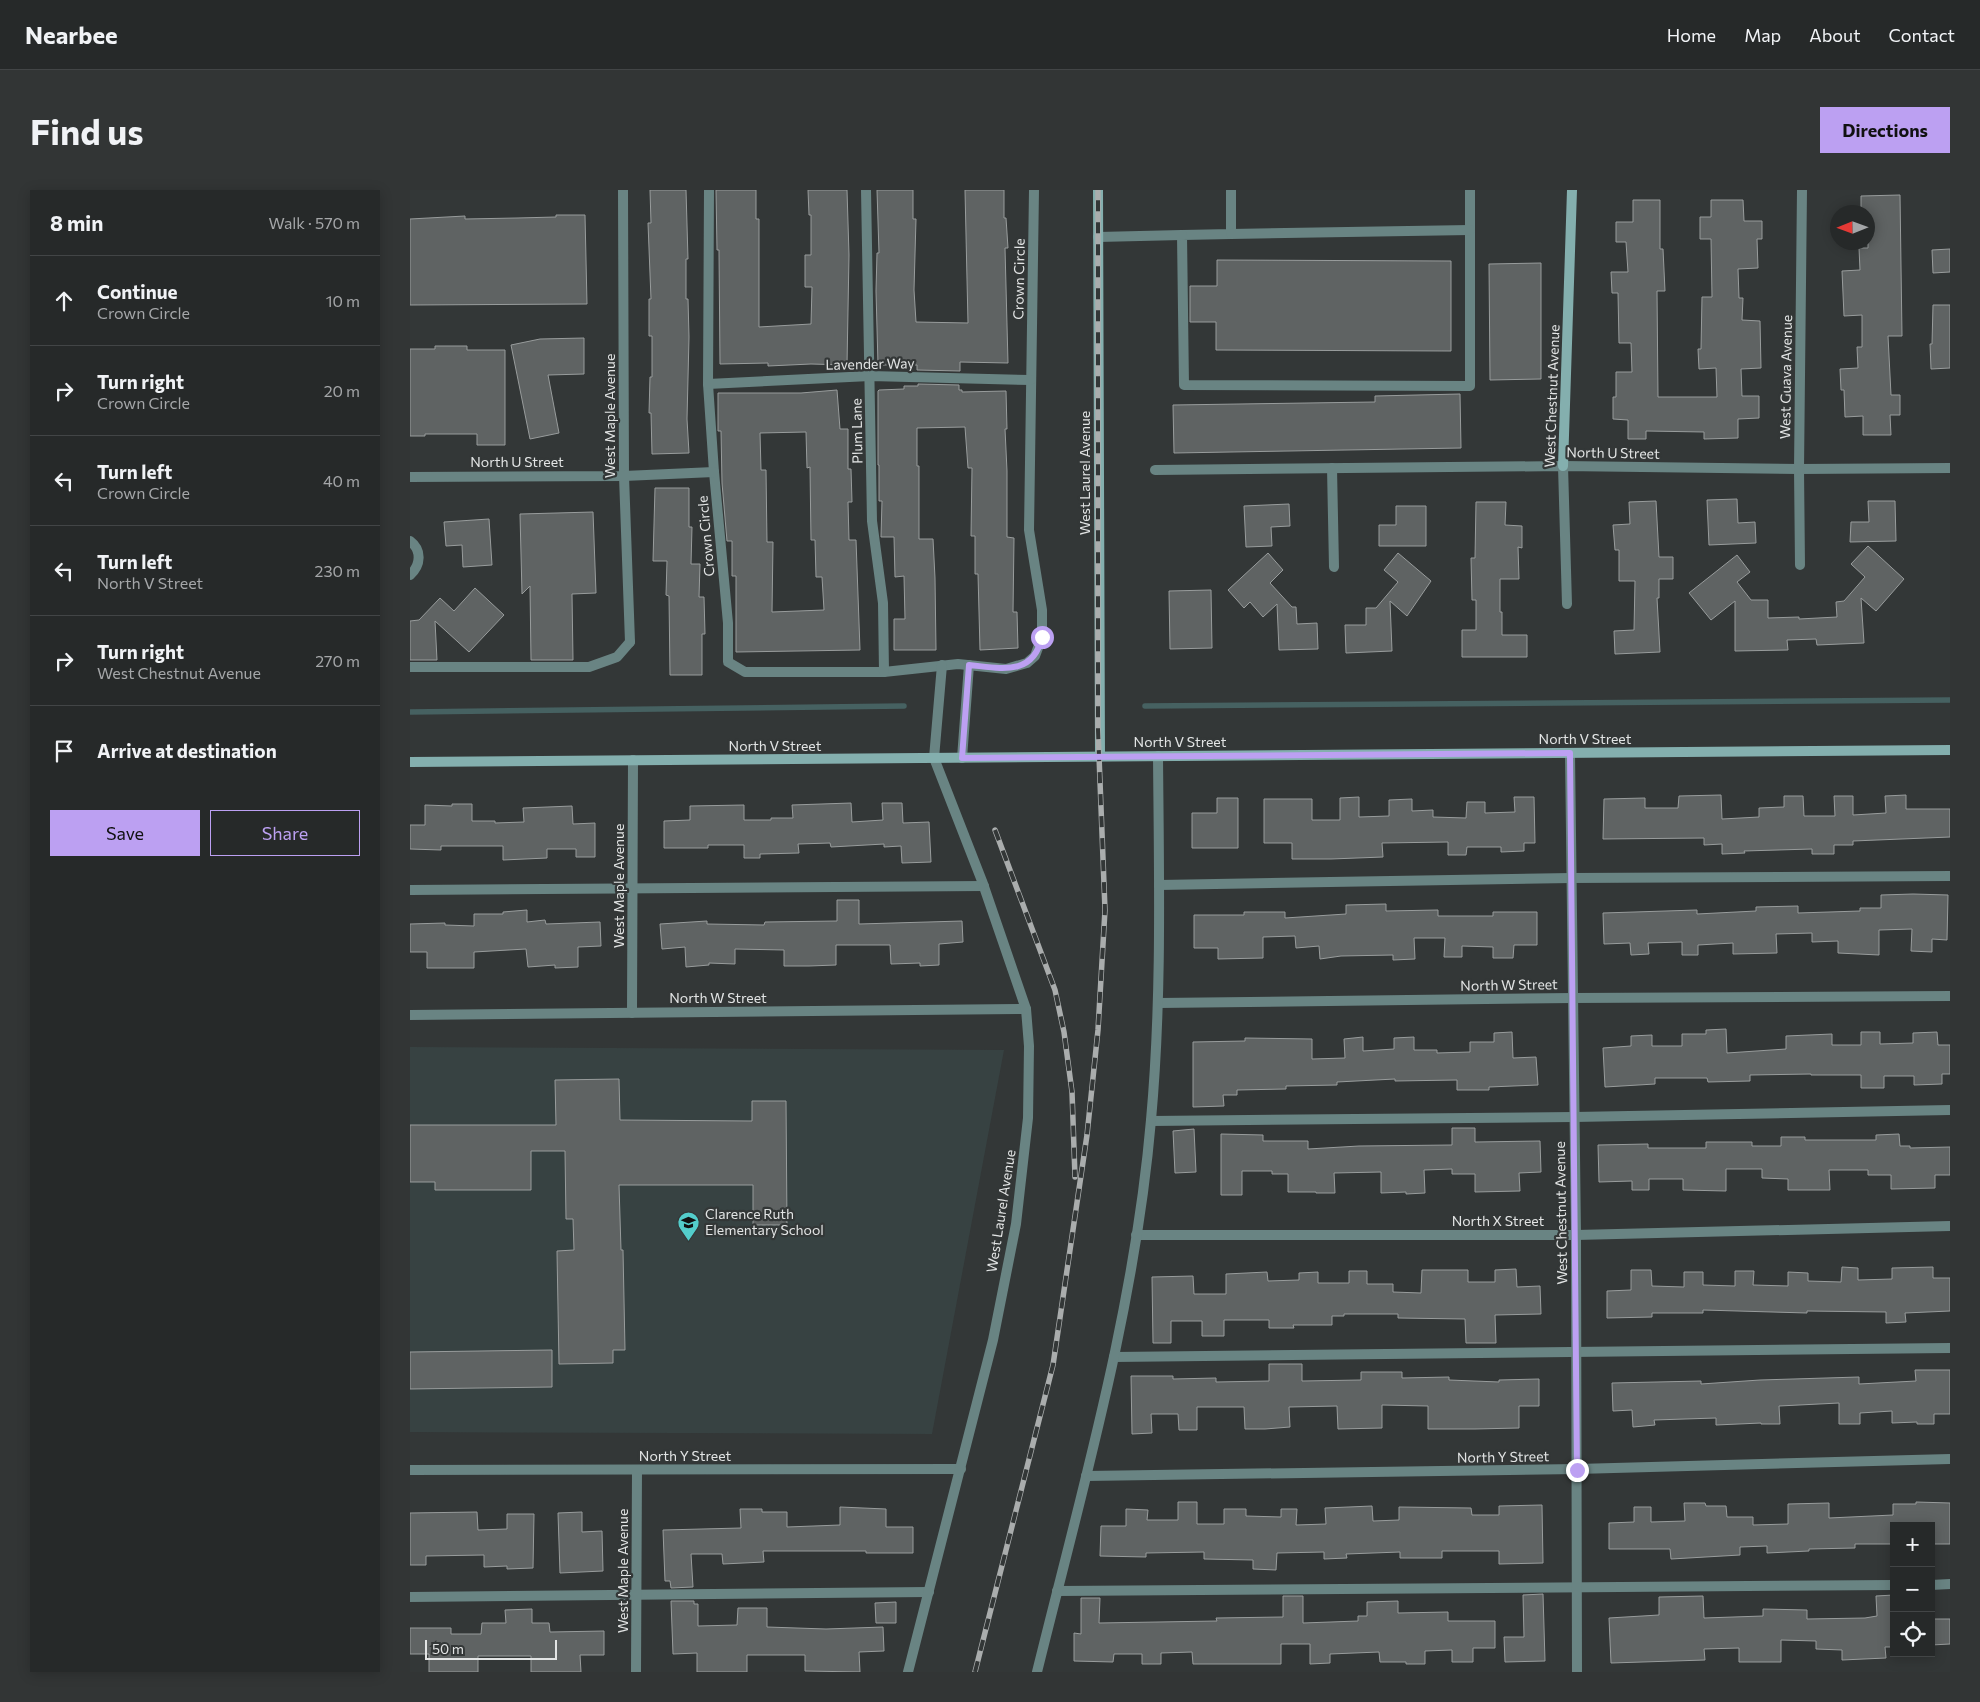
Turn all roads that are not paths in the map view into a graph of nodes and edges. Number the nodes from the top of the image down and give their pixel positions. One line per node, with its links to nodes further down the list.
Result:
1 (623, 190): 23 (street, West Maple Avenue)
2 (709, 190): 16 (street, Crown Circle)
3 (866, 190): 14 (street, Plum Lane)
4 (1034, 190): 15 (street, Crown Circle)
5 (1098, 190): 13 (street, West Laurel Avenue)
6 (1230, 190): 11 (street)
7 (1470, 190): 10 (street)
8 (1572, 190): 17 (street, West Chestnut Avenue)
9 (1802, 190): 21 (street, West Guava Avenue)
10 (1470, 230): 11 (street); 12 (street)
11 (1231, 234): 12 (street)
12 (1182, 235): 13 (street)
13 (1098, 236): 37 (street, West Laurel Avenue)
14 (870, 376): 15 (street, Lavender Way); 16 (street, Lavender Way); 33 (street, Plum Lane)
15 (1031, 380): 30 (street, Crown Circle)
16 (708, 384): 22 (street, Crown Circle)
17 (1563, 466): 18 (street, North U Street); 21 (street, North U Street); 29 (street, West Chestnut Avenue)
18 (1332, 468): 20 (street, North U Street); 27 (street)
19 (1950, 468): 21 (street, North U Street)
20 (1155, 470)
21 (1799, 470): 26 (street, West Guava Avenue)
22 (714, 472): 23 (street, North U Street); 33 (street, Crown Circle)
23 (624, 476): 24 (street, North U Street); 32 (street, West Maple Avenue)
24 (410, 477)
25 (410, 541): 28 (street)
26 (1800, 565)
27 (1334, 567)
28 (410, 575)
29 (1567, 604)
30 (969, 665): 31 (street, Crown Circle); 39 (street)
31 (942, 666): 33 (street, Crown Circle); 38 (street)
32 (410, 667)
33 (884, 672)
34 (1950, 750): 35 (street, North V Street)
35 (1570, 753): 36 (street, North V Street); 43 (street, West Chestnut Avenue)
36 (1158, 756): 37 (street, North V Street); 44 (street)
37 (1100, 757): 39 (street, North V Street)
38 (934, 758): 39 (street, North V Street); 40 (street, North V Street); 45 (street, West Laurel Avenue)
39 (962, 758)
40 (633, 760): 41 (street, North V Street); 46 (street, West Maple Avenue)
41 (410, 762)
42 (1950, 876): 43 (street)
43 (1571, 878): 44 (street); 49 (street, West Chestnut Avenue)
44 (1158, 885): 50 (street)
45 (984, 886): 46 (street); 51 (street, West Laurel Avenue)
46 (632, 888): 47 (street); 52 (street, West Maple Avenue)
47 (410, 890)
48 (1950, 996): 49 (street, North W Street)
49 (1573, 998): 50 (street, North W Street); 55 (street, West Chestnut Avenue)
50 (1158, 1004): 56 (street)
51 (1026, 1010): 52 (street, North W Street); 64 (street, West Laurel Avenue)
52 (632, 1013): 53 (street, North W Street)
53 (410, 1015)
54 (1950, 1110): 55 (street)
55 (1574, 1117): 56 (street); 58 (street, West Chestnut Avenue)
56 (1151, 1121): 59 (street)
57 (1950, 1226): 58 (street, North X Street)
58 (1576, 1234): 59 (street, North X Street); 61 (street, West Chestnut Avenue)
59 (1136, 1235): 62 (street)
60 (1950, 1348): 61 (street)
61 (1576, 1350): 62 (street); 67 (street, West Chestnut Avenue)
62 (1114, 1356): 68 (street)
63 (1950, 1460): 67 (street, North Y Street)
64 (961, 1468): 66 (street, North Y Street); 74 (street, West Laurel Avenue)
65 (410, 1470): 66 (street, North Y Street)
66 (637, 1470): 75 (street, West Maple Avenue)
67 (1577, 1470): 68 (street, North Y Street); 72 (street, West Chestnut Avenue)
68 (1086, 1476): 73 (street)
69 (1935, 1584): 70 (street)
70 (1950, 1584)
71 (1890, 1585): 72 (street)
72 (1577, 1586): 73 (street); 80 (street, West Chestnut Avenue)
73 (1057, 1591): 79 (street)
74 (929, 1592): 75 (street); 78 (street, West Laurel Avenue)
75 (637, 1596): 76 (street); 77 (street, West Maple Avenue)
76 (410, 1597)
77 (636, 1672)
78 (908, 1672)
79 (1037, 1672)
80 (1578, 1672)

